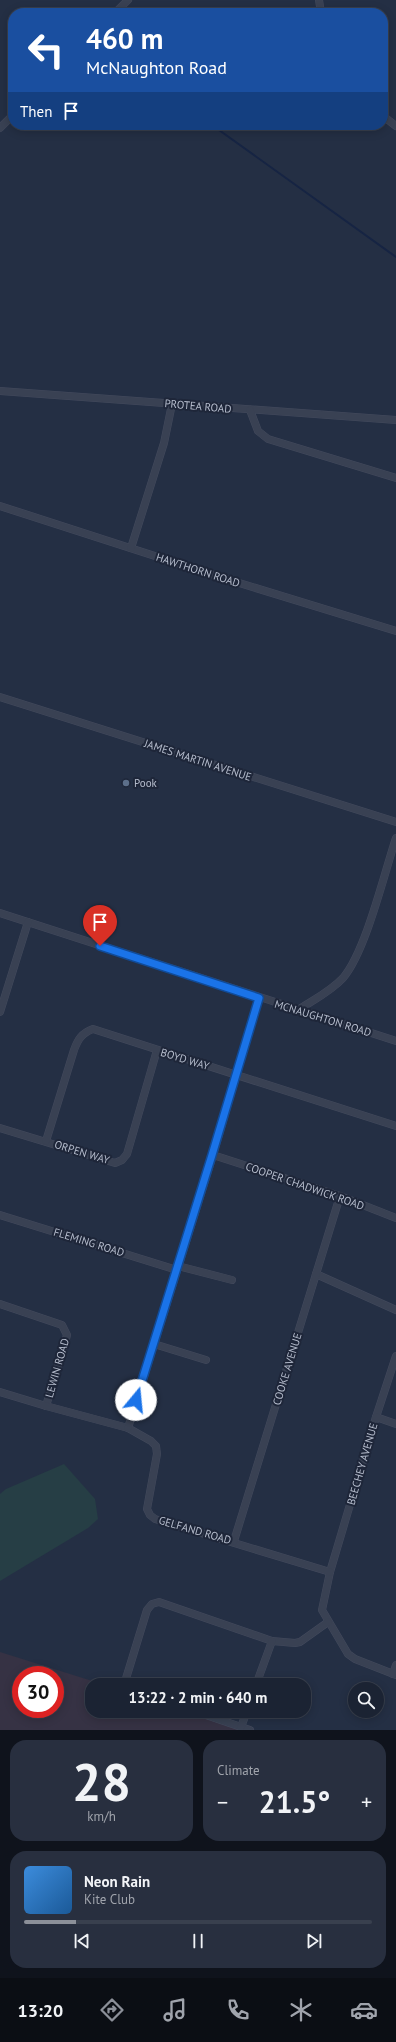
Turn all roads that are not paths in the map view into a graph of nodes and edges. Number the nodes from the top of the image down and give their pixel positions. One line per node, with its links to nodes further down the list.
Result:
1 (128, 0): 2 (street)
2 (120, 8)
3 (8, 120): 6 (street)
4 (388, 120): 5 (street)
5 (396, 126)
6 (0, 128)
7 (0, 391): 8 (street, PROTEA ROAD)
8 (172, 404): 9 (street, PROTEA ROAD); 13 (street)
9 (250, 410): 10 (street, PROTEA ROAD); 11 (street)
10 (396, 420)
11 (396, 478)
12 (0, 506): 13 (street, HAWTHORN ROAD)
13 (131, 548): 14 (street, HAWTHORN ROAD)
14 (396, 631)
15 (0, 697): 16 (street, JAMES MARTIN AVENUE)
16 (396, 822)
17 (396, 838): 21 (street)
18 (0, 913): 19 (street, MCNAUGHTON ROAD)
19 (28, 922): 20 (street, MCNAUGHTON ROAD); 22 (street)
20 (259, 998): 21 (street, MCNAUGHTON ROAD); 25 (street)
21 (298, 1010): 23 (street, MCNAUGHTON ROAD)
22 (0, 1012)
23 (396, 1041)
24 (157, 1050): 25 (street, BOYD WAY); 28 (street, BOYD WAY); 28 (street, ORPEN WAY)
25 (236, 1075): 26 (street, BOYD WAY); 29 (street)
26 (396, 1126)
27 (0, 1128): 28 (street, ORPEN WAY)
28 (46, 1141)
29 (212, 1155): 30 (street, COOPER CHADWICK ROAD); 33 (street)
30 (340, 1196): 32 (street, COOPER CHADWICK ROAD); 34 (street, COOKE AVENUE)
31 (0, 1215): 33 (street, FLEMING ROAD)
32 (396, 1218)
33 (178, 1268): 35 (street, FLEMING ROAD); 38 (street)
34 (316, 1274): 37 (street); 46 (street, COOKE AVENUE)
35 (232, 1280)
36 (0, 1304): 42 (street, LEWIN ROAD)
37 (396, 1310)
38 (154, 1344): 40 (street); 45 (street)
39 (396, 1356): 43 (street, BEECHEY AVENUE)
40 (206, 1360)
41 (0, 1392): 42 (street, GELFAND ROAD)
42 (46, 1406): 45 (street, GELFAND ROAD)
43 (376, 1417): 44 (street); 47 (street, BEECHEY AVENUE)
44 (396, 1424)
45 (128, 1428): 46 (street, GELFAND ROAD)
46 (234, 1542): 47 (street, GELFAND ROAD)
47 (330, 1572): 48 (street, BEECHEY AVENUE)
48 (328, 1622): 49 (street); 51 (street, BEECHEY AVENUE)
49 (272, 1641): 52 (street); 53 (street)
50 (396, 1665): 51 (street)
51 (395, 1674)
52 (126, 1678)
53 (259, 1678)
54 (215, 1718): 56 (street)
55 (244, 1718): 56 (street)
56 (241, 1727): 57 (street)
57 (250, 1730)

